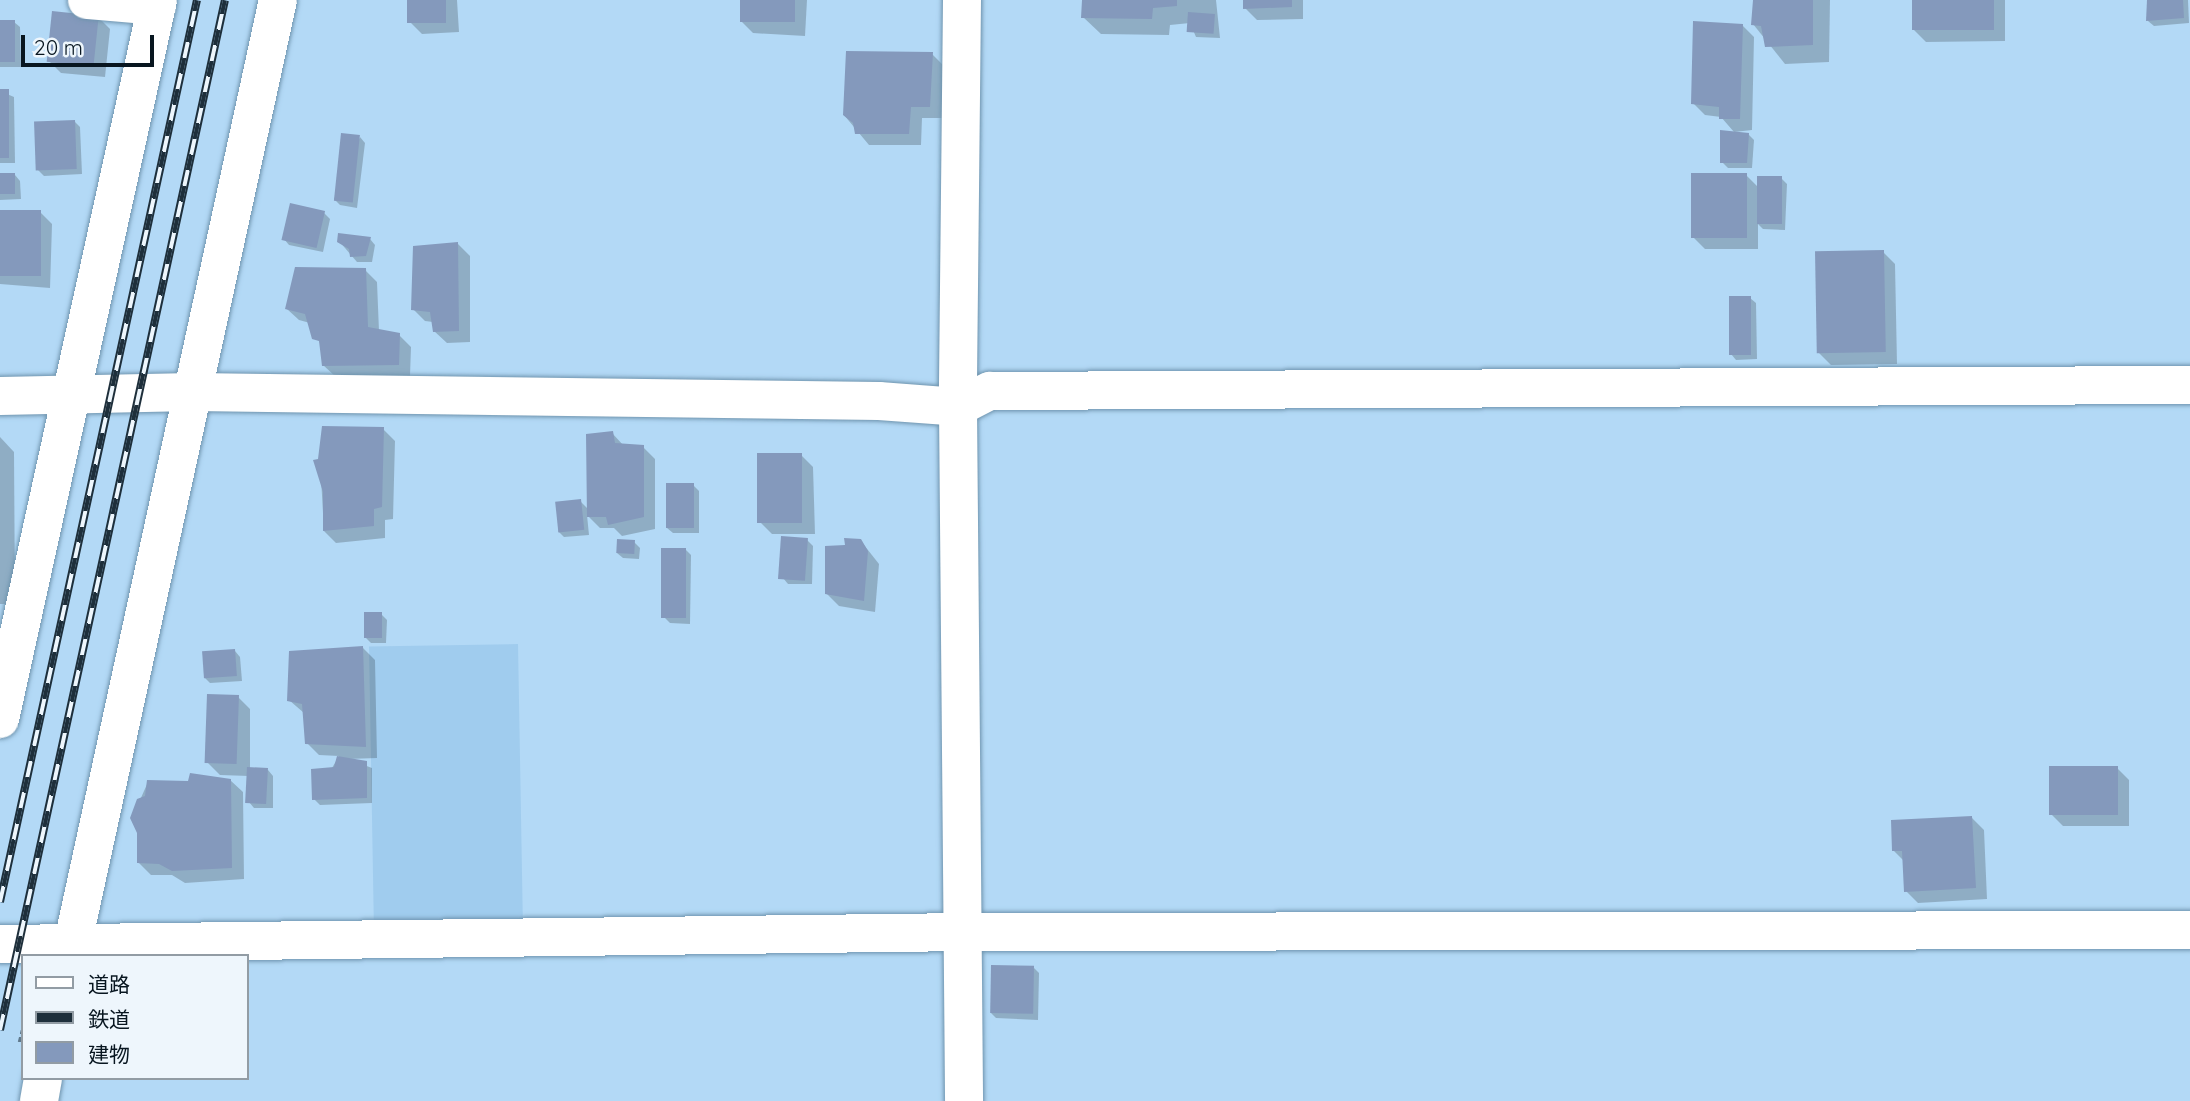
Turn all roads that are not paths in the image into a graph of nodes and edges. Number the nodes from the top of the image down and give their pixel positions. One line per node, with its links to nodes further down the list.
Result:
1 (87, 0): 4 (street)
2 (278, 0): 6 (street)
3 (962, 0): 9 (street)
4 (158, 3): 7 (street)
5 (2190, 385): 9 (street)
6 (193, 392): 7 (street); 9 (street); 14 (street)
7 (72, 395): 8 (street); 10 (street)
8 (0, 396)
9 (958, 407): 12 (street)
10 (0, 719)
11 (2190, 930): 12 (street)
12 (964, 932): 14 (street); 17 (street)
13 (0, 944): 14 (street)
14 (72, 949)
15 (43, 1080): 16 (street)
16 (38, 1101)
17 (964, 1101)

